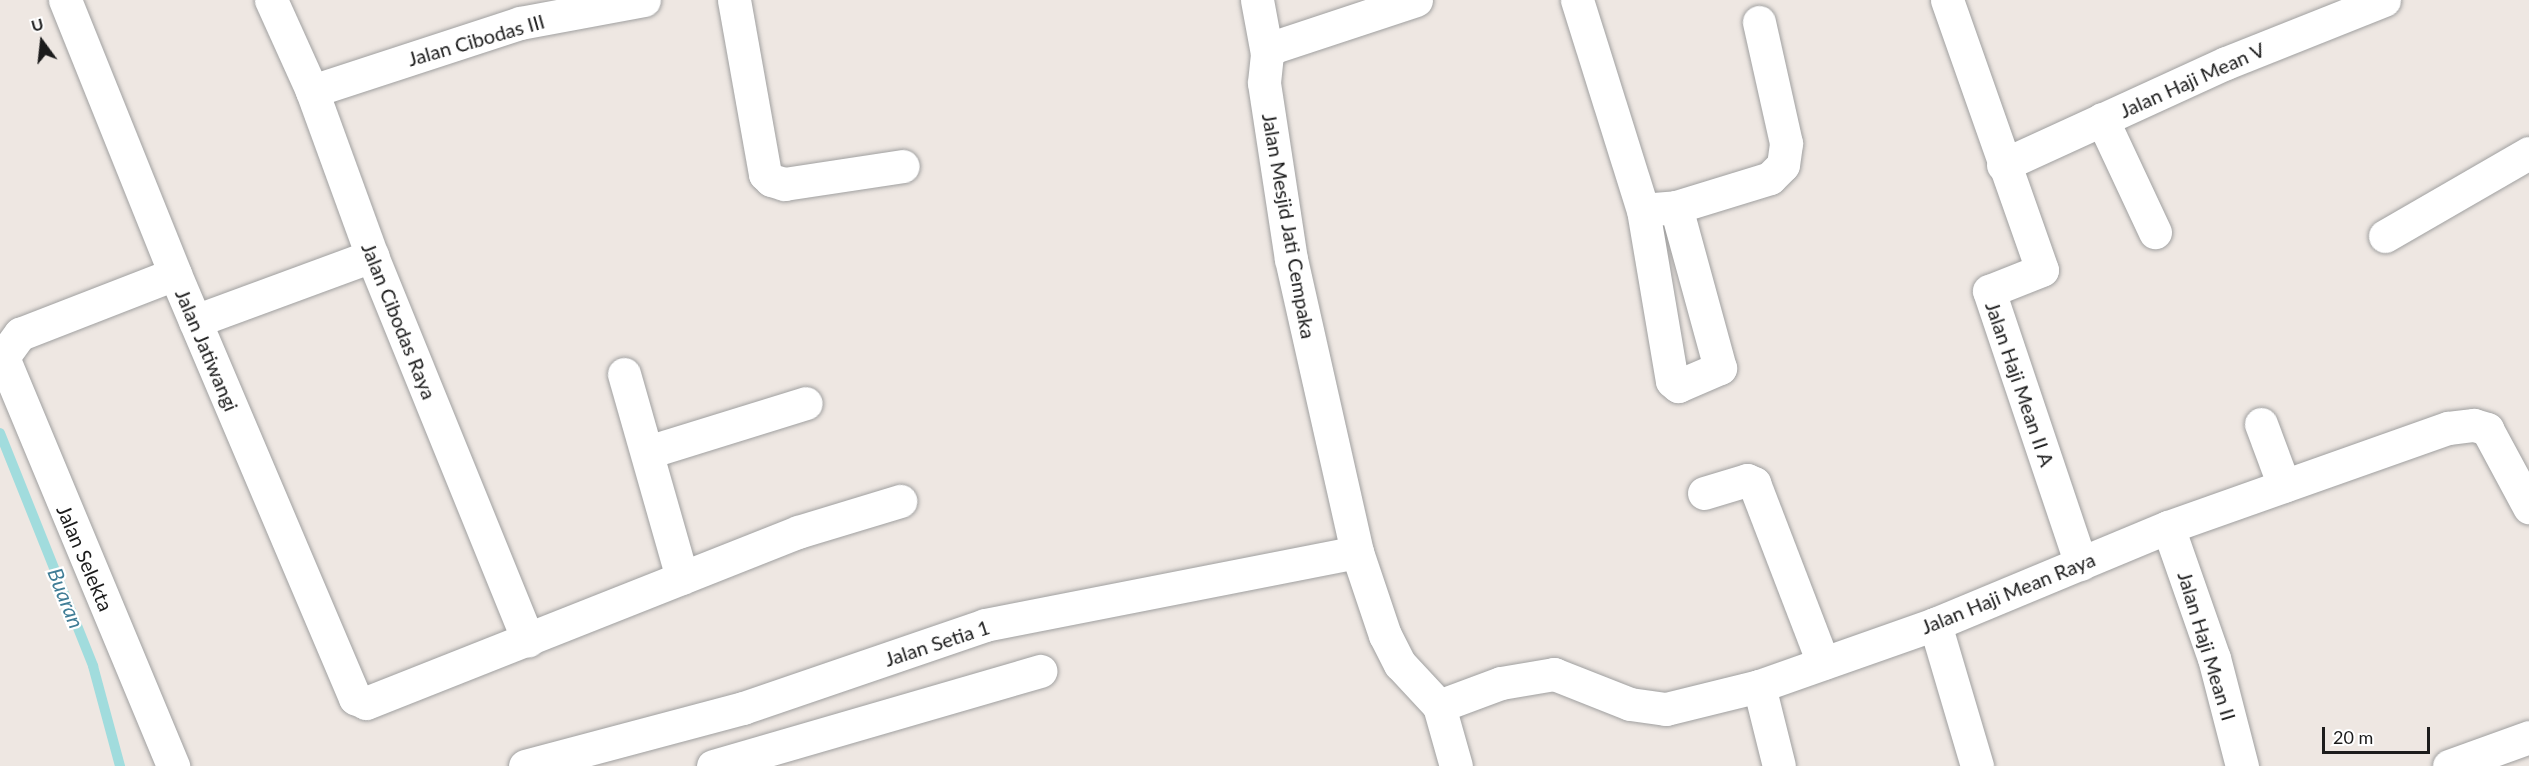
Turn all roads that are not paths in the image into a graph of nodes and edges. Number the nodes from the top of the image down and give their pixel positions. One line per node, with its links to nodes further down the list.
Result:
1 (65, 0): 22 (street, Jalan Jatiwangi)
2 (271, 0): 12 (street, Jalan Cibodas Raya)
3 (644, 0): 12 (street, Jalan Cibodas III)
4 (734, 0): 16 (street)
5 (1257, 0): 11 (street, Jalan Mesjid Jati Cempaka)
6 (1416, 0): 11 (street)
7 (1576, 0): 18 (street)
8 (1947, 0): 15 (street, Jalan Haji Mean II A)
9 (2384, 0): 13 (street, Jalan Haji Mean V)
10 (1759, 22): 17 (street)
11 (1267, 54): 34 (street, Jalan Mesjid Jati Cempaka)
12 (312, 91): 21 (street, Jalan Cibodas Raya)
13 (2102, 119): 15 (street, Jalan Haji Mean V); 19 (street)
14 (2529, 153): 20 (street)
15 (2003, 165): 35 (street, Jalan Haji Mean II A)
16 (903, 166)
17 (1676, 207): 18 (street); 18 (street)
18 (1643, 210)
19 (2156, 232)
20 (2385, 236)
21 (372, 256): 23 (street); 38 (street, Jalan Cibodas Raya)
22 (175, 274): 23 (street, Jalan Jatiwangi); 24 (street)
23 (195, 321): 38 (street, Jalan Jatiwangi)
24 (2, 353): 46 (street, Jalan Selekta)
25 (624, 374): 28 (street)
26 (806, 403): 28 (street)
27 (2261, 424): 29 (street)
28 (648, 452): 36 (street)
29 (2284, 486): 32 (street, Jalan Haji Mean Raya); 33 (street, Jalan Haji Mean Raya)
30 (1704, 493): 39 (street)
31 (900, 501): 36 (street)
32 (2529, 507)
33 (2168, 527): 35 (street, Jalan Haji Mean Raya); 52 (street, Jalan Haji Mean II)
34 (1357, 552): 42 (street, Jalan Mesjid Jati Cempaka); 43 (street, Jalan Setia 1)
35 (2081, 564): 37 (street, Jalan Haji Mean Raya)
36 (682, 578): 38 (street)
37 (1935, 624): 39 (street, Jalan Haji Mean Raya); 51 (street)
38 (528, 641)
39 (1823, 663): 41 (street, Jalan Haji Mean Raya)
40 (1041, 671): 45 (street)
41 (1759, 686): 42 (street, Jalan Haji Mean Raya); 50 (street)
42 (1439, 706): 49 (street)
43 (743, 708): 45 (street); 47 (street, Jalan Setia 1)
44 (2529, 737): 53 (street)
45 (763, 758): 48 (street)
46 (173, 766)
47 (525, 766)
48 (713, 766)
49 (1456, 766)
50 (1779, 766)
51 (1977, 766)
52 (2242, 766)
53 (2449, 766)

